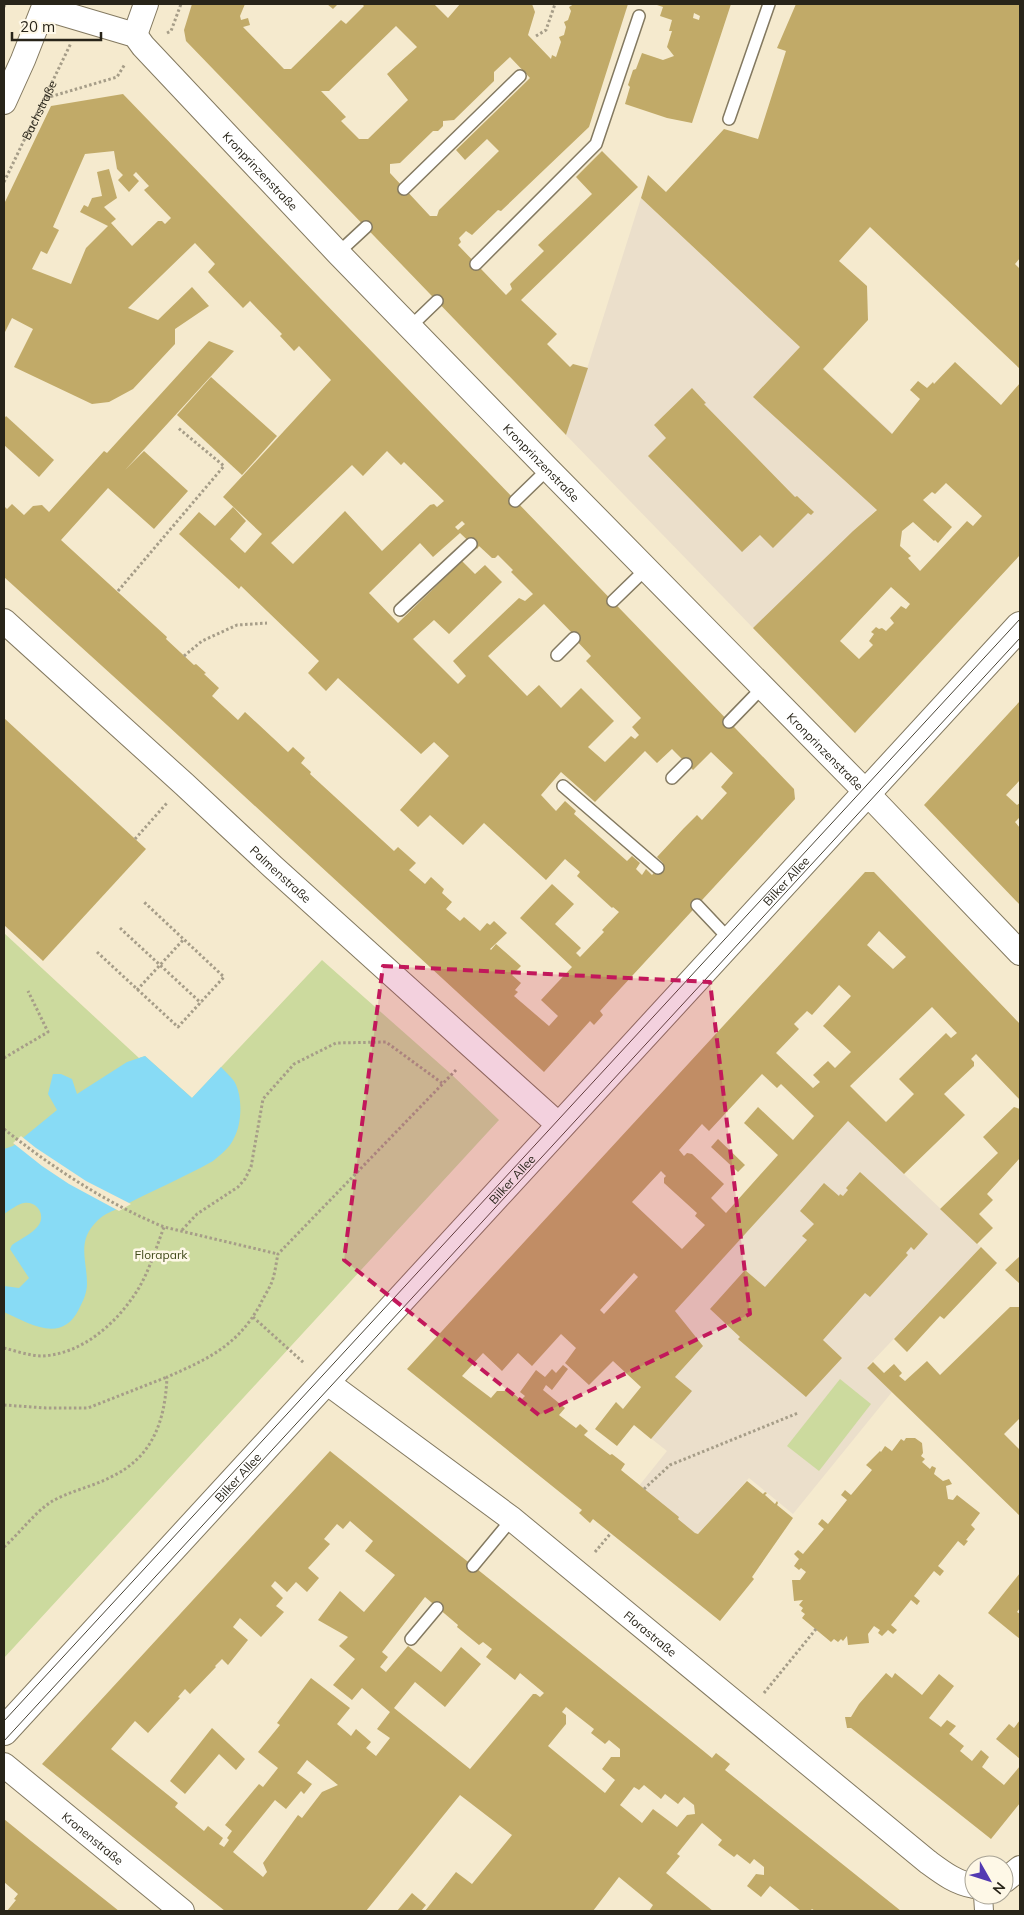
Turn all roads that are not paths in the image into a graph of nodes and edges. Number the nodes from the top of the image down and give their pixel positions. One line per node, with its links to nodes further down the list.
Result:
1 (146, 4): 5 (street)
2 (769, 4): 8 (lane)
3 (44, 6): 5 (street); 7 (street)
4 (639, 16): 12 (lane)
5 (135, 35): 11 (street, Kronprinzenstraße)
6 (520, 76): 9 (lane)
7 (4, 102)
8 (729, 120)
9 (404, 189)
10 (366, 227): 11 (lane)
11 (338, 253): 14 (street, Kronprinzenstraße)
12 (476, 264)
13 (437, 301): 14 (lane)
14 (410, 327): 15 (street, Kronprinzenstraße)
15 (548, 469): 16 (lane); 18 (street, Kronprinzenstraße)
16 (515, 501)
17 (470, 544): 20 (lane)
18 (645, 570): 19 (lane); 25 (street, Kronprinzenstraße)
19 (613, 601)
20 (400, 610)
21 (4, 621): 35 (street, Palmenstraße)
22 (1020, 626): 30 (street, Bilker Allee)
23 (574, 638): 24 (lane)
24 (557, 656)
25 (762, 688): 26 (lane); 30 (street, Kronprinzenstraße)
26 (729, 722)
27 (686, 764): 28 (lane)
28 (672, 778)
29 (563, 786): 31 (lane)
30 (867, 794): 33 (street, Bilker Allee); 34 (street, Kronprinzenstraße)
31 (658, 868)
32 (697, 905): 33 (lane)
33 (730, 941): 35 (street, Bilker Allee)
34 (1020, 953)
35 (560, 1126): 36 (street, Bilker Allee)
36 (325, 1381): 37 (street, Florastraße); 41 (street, Bilker Allee)
37 (512, 1519): 38 (lane); 43 (street, Florastraße)
38 (473, 1566)
39 (437, 1608): 40 (lane)
40 (411, 1639)
41 (4, 1731)
42 (4, 1765): 44 (street, Kronenstraße)
43 (964, 1883)
44 (182, 1911)

